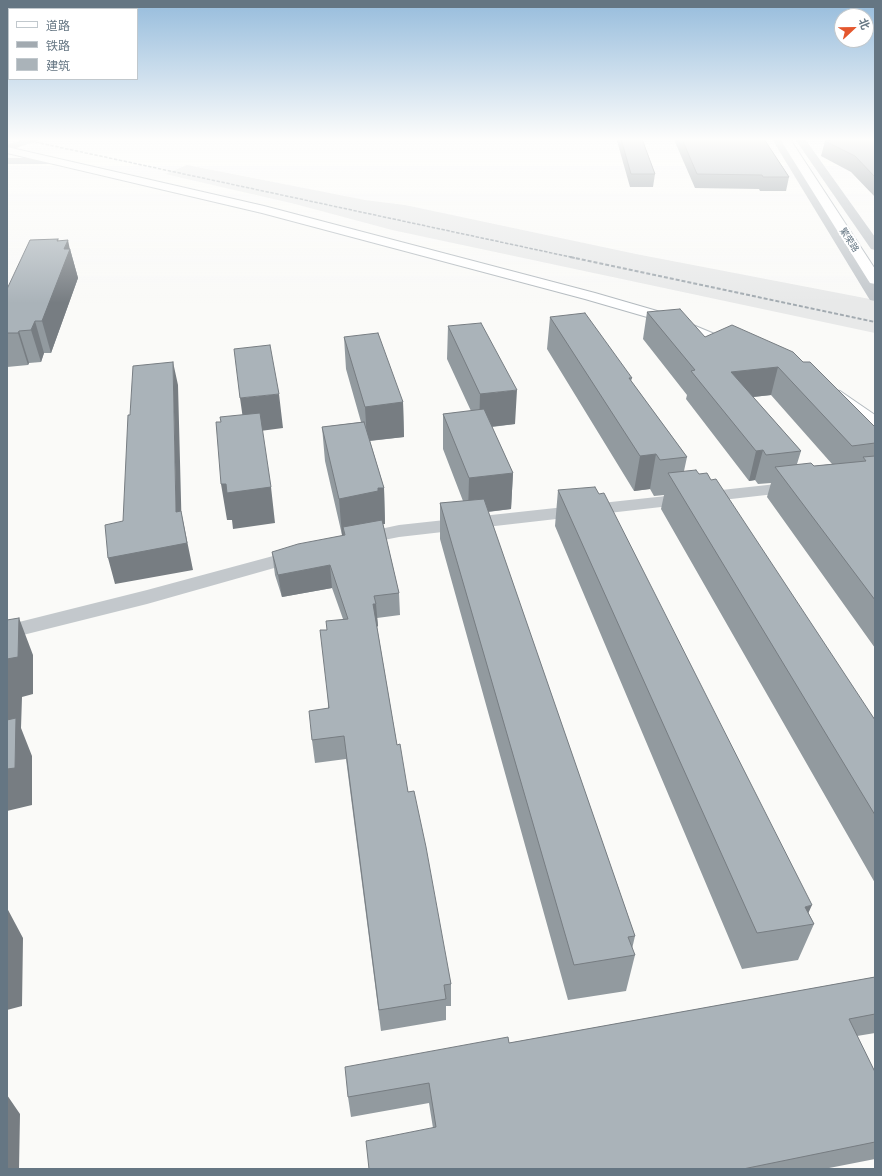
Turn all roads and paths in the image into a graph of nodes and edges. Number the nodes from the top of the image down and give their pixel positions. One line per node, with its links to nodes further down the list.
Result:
1 (195, 194): 10 (street)
2 (811, 194): 9 (street)
3 (820, 194): 8 (street, 繁荣路)
4 (828, 194): 7 (street, 繁荣路)
5 (838, 194): 6 (street)
6 (875, 246)
7 (875, 266)
8 (875, 280)
9 (875, 297)
10 (750, 355)
11 (820, 388): 12 (street)
12 (875, 424)
13 (812, 485): 14 (street)
14 (343, 543)
15 (313, 551): 16 (street)
16 (7, 632)

